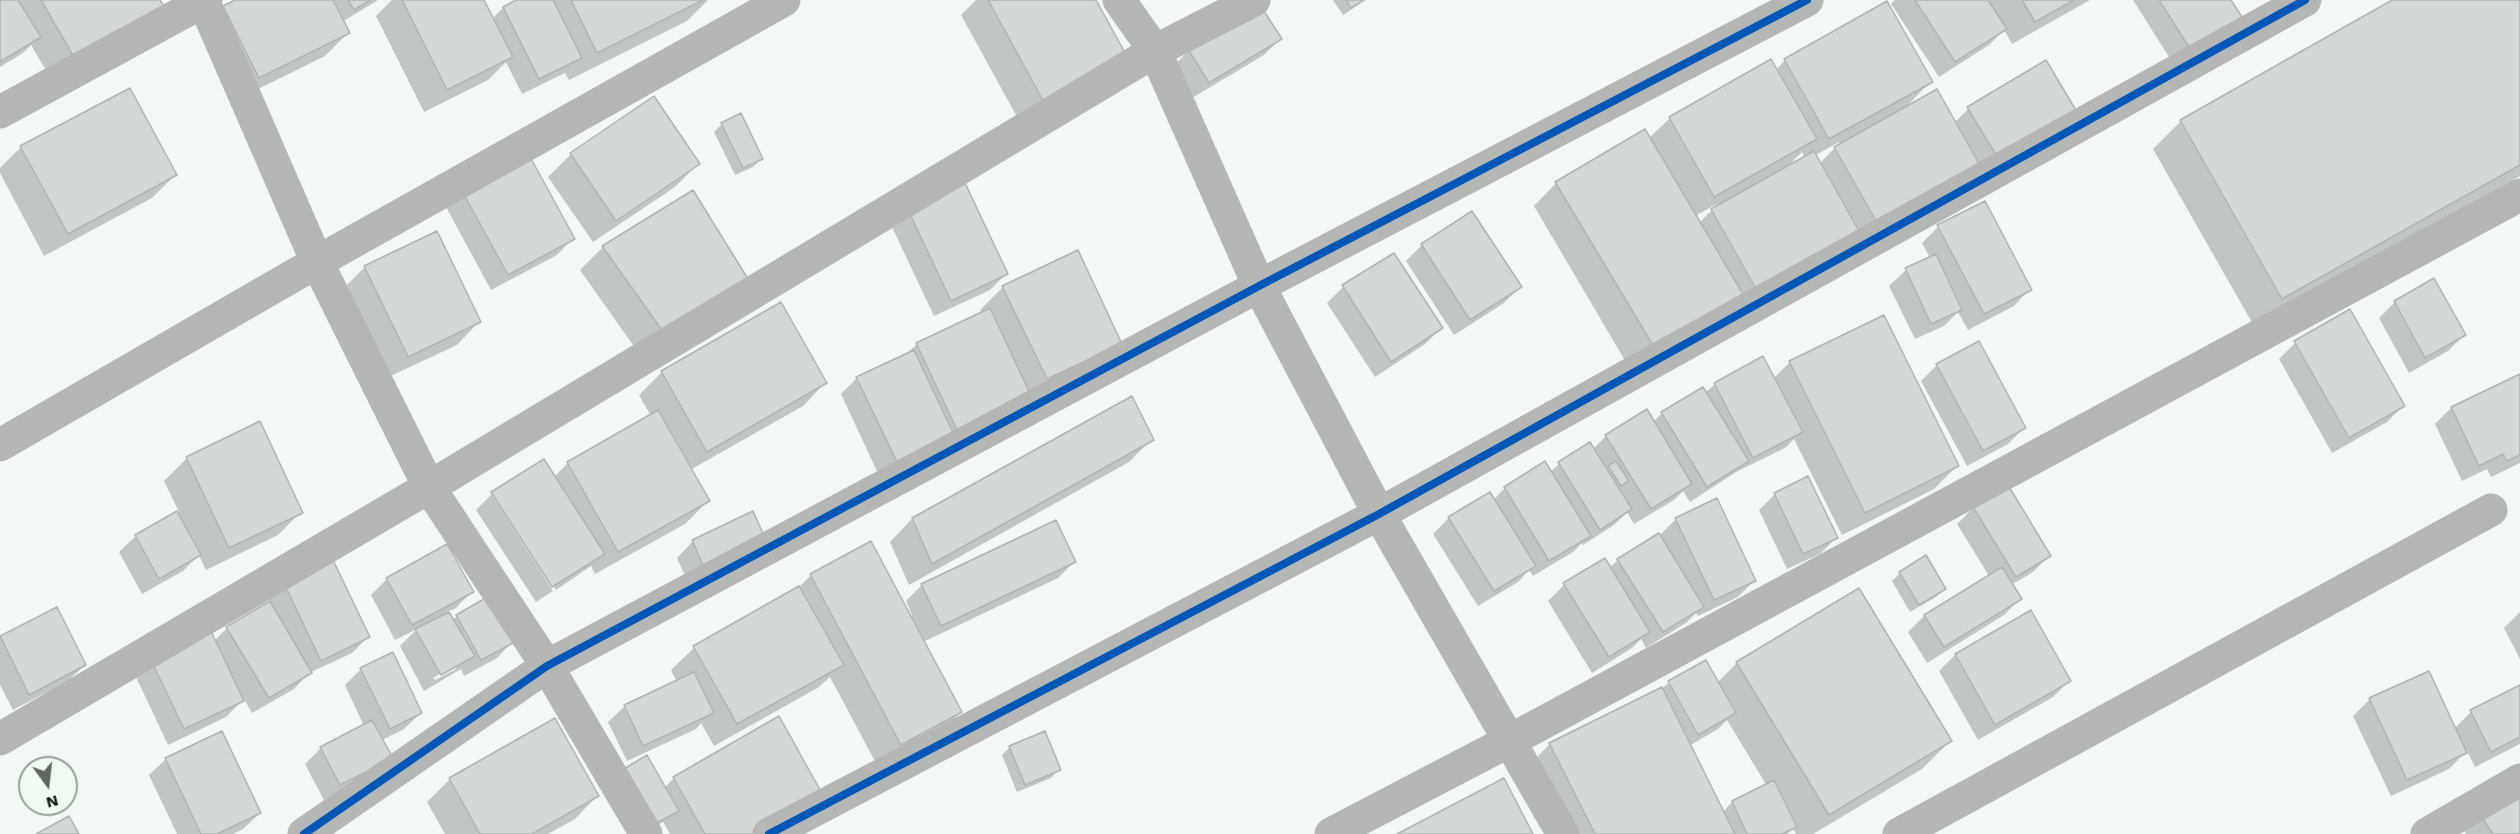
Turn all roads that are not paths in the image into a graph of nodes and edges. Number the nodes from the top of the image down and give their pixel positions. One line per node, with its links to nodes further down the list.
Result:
1 (204, 0): 8 (street); 10 (street)
2 (784, 0): 10 (street)
3 (1119, 0): 7 (street)
4 (1254, 0): 7 (street)
5 (1807, 0): 11 (street)
6 (2306, 0): 15 (street)
7 (1155, 51): 11 (street); 13 (street)
8 (0, 112)
9 (2520, 195): 18 (street)
10 (317, 262): 12 (street); 13 (street)
11 (1259, 286): 15 (street); 16 (street)
12 (0, 445)
13 (429, 487): 16 (street); 17 (street)
14 (2491, 510): 25 (street)
15 (1379, 514): 18 (street); 22 (street)
16 (547, 666): 20 (street); 21 (street)
17 (0, 739)
18 (1511, 740): 23 (street); 24 (street)
19 (2520, 780): 26 (street)
20 (304, 834)
21 (646, 834)
22 (769, 834)
23 (1331, 834)
24 (1563, 834)
25 (1899, 834)
26 (2427, 834)

